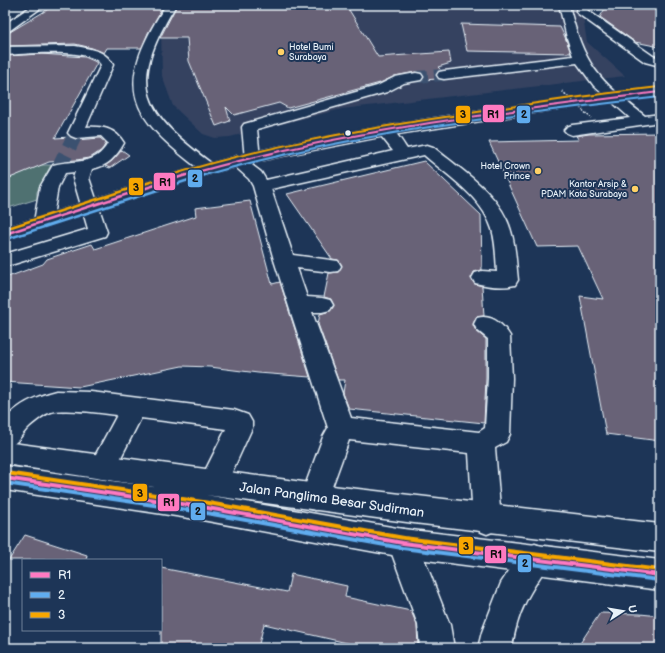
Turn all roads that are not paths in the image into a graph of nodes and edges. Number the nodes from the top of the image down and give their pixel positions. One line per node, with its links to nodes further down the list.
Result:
1 (40, 5): 5 (main road)
2 (171, 5): 20 (main road)
3 (564, 5): 7 (main road)
4 (586, 5): 8 (main road)
5 (5, 29)
6 (5, 50): 19 (main road)
7 (581, 59): 9 (main road); 12 (main road)
8 (660, 62)
9 (444, 74)
10 (416, 77): 18 (main road)
11 (660, 92): 12 (main road)
12 (613, 97): 14 (main road); 16 (main road)
13 (660, 118): 14 (main road)
14 (642, 120): 15 (main road)
15 (572, 130)
16 (385, 131): 17 (main road); 18 (main road)
17 (403, 154): 21 (main road); 28 (main road)
18 (245, 160): 20 (main road); 21 (main road)
19 (85, 166): 22 (main road); 23 (main road)
20 (209, 169): 22 (main road)
21 (262, 186): 25 (main road)
22 (89, 208): 23 (main road); 26 (main road)
23 (43, 222): 24 (main road)
24 (5, 234)
25 (284, 260): 27 (main road); 29 (main road)
26 (6, 261)
27 (330, 266)
28 (482, 278)
29 (299, 304): 30 (main road); 33 (main road)
30 (322, 305)
31 (485, 324): 35 (main road)
32 (134, 407): 34 (main road); 37 (main road); 39 (main road)
33 (342, 430): 35 (main road); 40 (main road)
34 (5, 436)
35 (482, 443): 41 (main road)
36 (5, 453): 37 (main road, Jalan Panglima Besar Sudirman)
37 (102, 467): 39 (main road, Jalan Panglima Besar Sudirman)
38 (5, 478): 43 (main road)
39 (213, 483): 40 (main road, Jalan Panglima Besar Sudirman)
40 (315, 497): 41 (main road, Jalan Panglima Besar Sudirman)
41 (487, 520): 42 (main road, Jalan Panglima Besar Sudirman)
42 (660, 538)
43 (403, 542): 44 (main road); 46 (main road)
44 (535, 559): 45 (main road); 47 (main road)
45 (660, 576)
46 (437, 648)
47 (495, 648)

